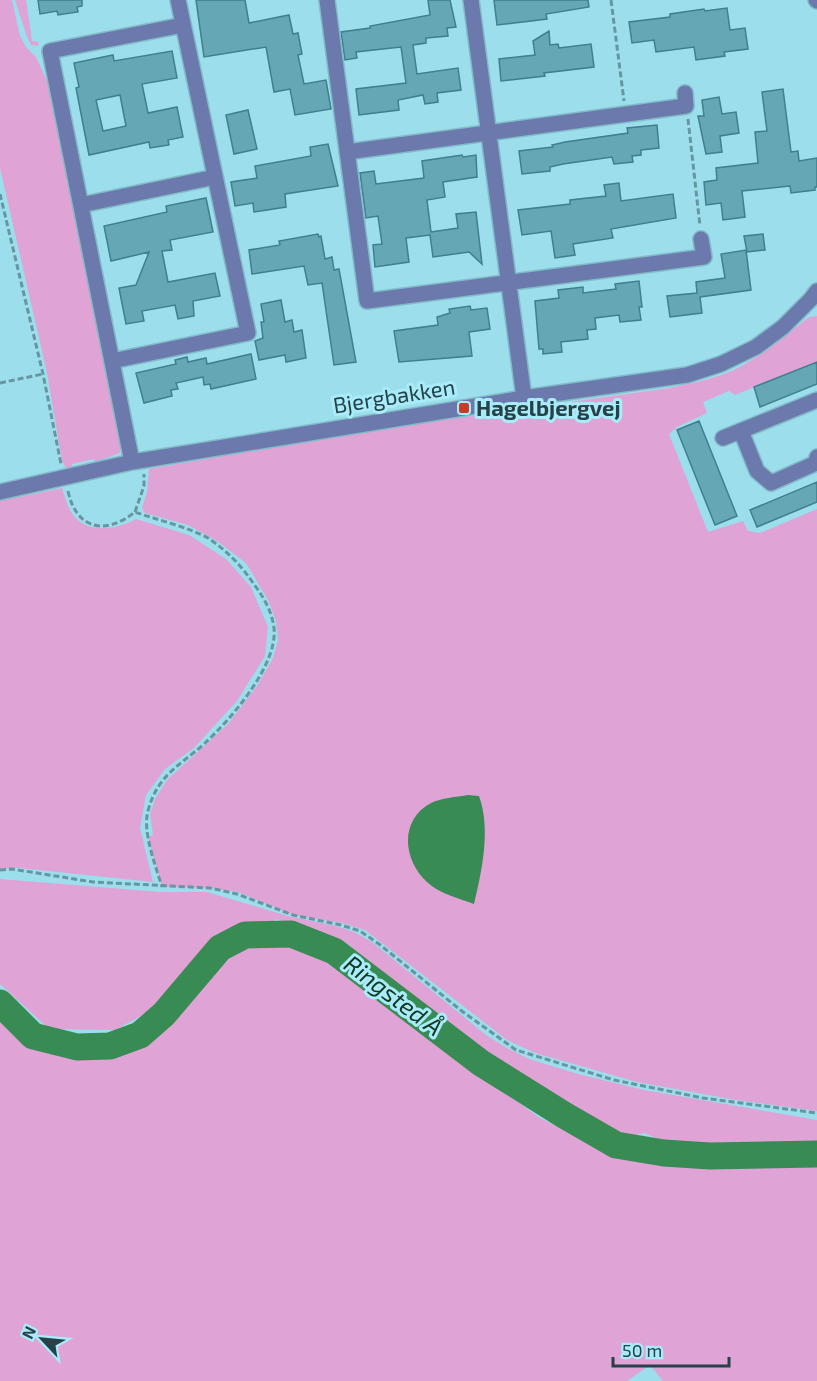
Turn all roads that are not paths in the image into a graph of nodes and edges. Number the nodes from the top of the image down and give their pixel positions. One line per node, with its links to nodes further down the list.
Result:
1 (178, 0): 4 (street)
2 (471, 0): 6 (street)
3 (331, 1): 7 (street)
4 (183, 25): 8 (street); 9 (street)
5 (686, 100): 6 (street)
6 (489, 132): 7 (street); 11 (street)
7 (347, 152): 11 (street)
8 (215, 177): 9 (street); 13 (street)
9 (81, 205): 13 (street)
10 (701, 239): 11 (street)
11 (509, 283): 14 (street)
12 (815, 298): 14 (street, Bjergbakken)
13 (111, 361): 19 (street)
14 (524, 398): 19 (street, Bjergbakken)
15 (817, 400): 16 (street)
16 (741, 431): 17 (street); 18 (street)
17 (723, 438)
18 (817, 457)
19 (137, 461): 20 (street, Bjergbakken)
20 (0, 492)

